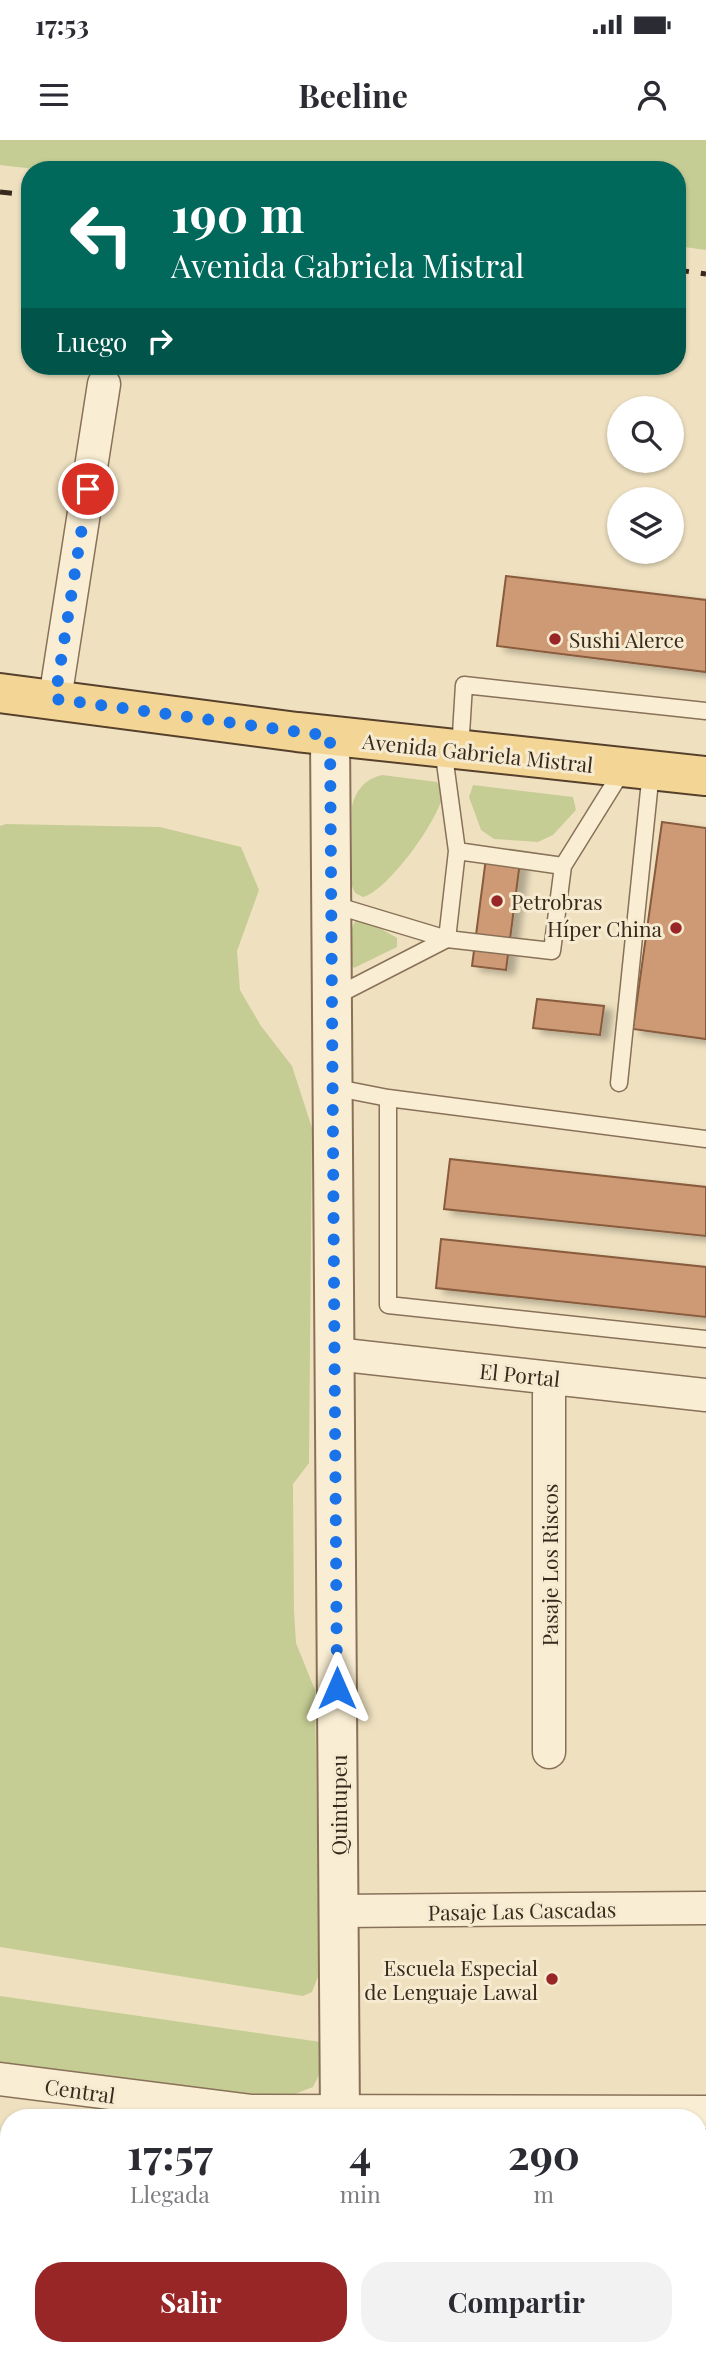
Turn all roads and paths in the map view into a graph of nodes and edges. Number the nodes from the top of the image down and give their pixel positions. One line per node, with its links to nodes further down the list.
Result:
1 (104, 384): 3 (street)
2 (0, 693): 3 (main road, Avenida Gabriela Mistral)
3 (55, 699): 5 (main road, Avenida Gabriela Mistral)
4 (706, 711): 6 (lane)
5 (330, 736): 6 (main road, Avenida Gabriela Mistral); 11 (street, Quintupeu)
6 (451, 749): 7 (main road, Avenida Gabriela Mistral); 9 (lane)
7 (638, 769): 8 (main road, Avenida Gabriela Mistral); 10 (lane); 14 (lane)
8 (706, 776)
9 (457, 851): 10 (lane); 12 (lane)
10 (563, 866): 12 (lane)
11 (331, 904): 12 (lane); 13 (street, Quintupeu)
12 (447, 939): 13 (lane)
13 (332, 999): 15 (street, Quintupeu)
14 (619, 1083)
15 (332, 1087): 16 (lane); 19 (street, Quintupeu)
16 (388, 1098): 17 (lane); 18 (lane)
17 (706, 1139)
18 (706, 1339)
19 (335, 1354): 20 (street, El Portal); 24 (street, Quintupeu)
20 (549, 1378): 21 (street, El Portal); 22 (street, Pasaje Los Riscos)
21 (706, 1395)
22 (549, 1752)
23 (706, 1908): 24 (street, Pasaje Las Cascadas)
24 (339, 1911): 27 (street, Quintupeu)
25 (0, 2079): 26 (street, Central)
26 (235, 2109)
27 (340, 2109)

